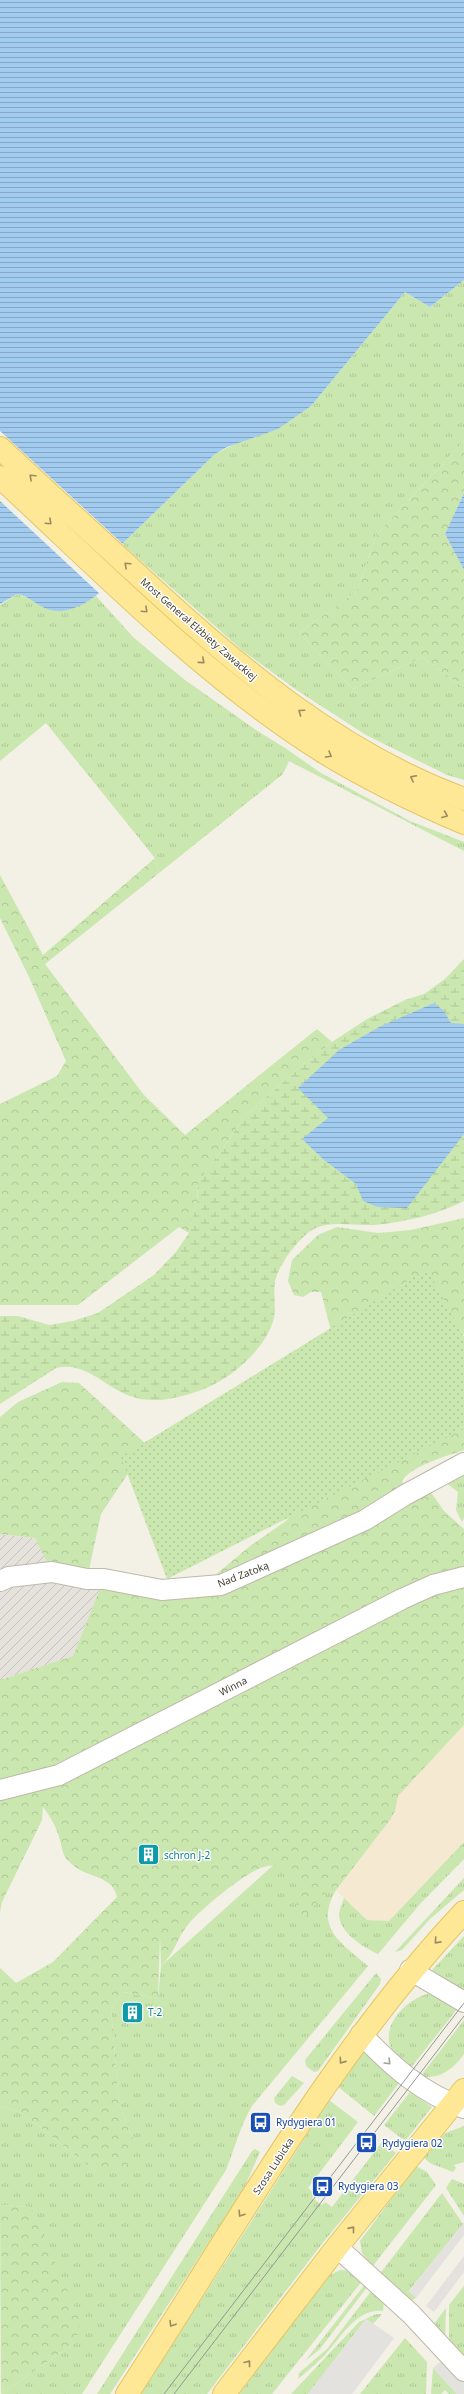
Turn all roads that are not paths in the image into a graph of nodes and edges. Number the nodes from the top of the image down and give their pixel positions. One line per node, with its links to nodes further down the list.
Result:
1 (0, 448): 3 (main road, Most Generał Elżbiety Zawackiej, one-way to 1)
2 (0, 476): 4 (main road, Most Generał Elżbiety Zawackiej, one-way to 4)
3 (464, 799)
4 (464, 824)
5 (464, 1463): 7 (street, Nad Zatoką)
6 (464, 1577): 8 (street, Winna)
7 (0, 1581)
8 (0, 1790)
9 (464, 1912): 10 (main road, Szosa Lubicka, one-way to 10)
10 (410, 1970): 11 (street); 12 (main road, Szosa Lubicka)
11 (464, 2002)
12 (361, 2034): 13 (street, one-way to 13); 16 (main road, Szosa Lubicka, one-way to 16)
13 (460, 2101): 14 (main road, one-way to 13)
14 (337, 2247): 15 (street); 17 (main road, one-way to 14)
15 (464, 2371)
16 (127, 2394)
17 (224, 2394)

